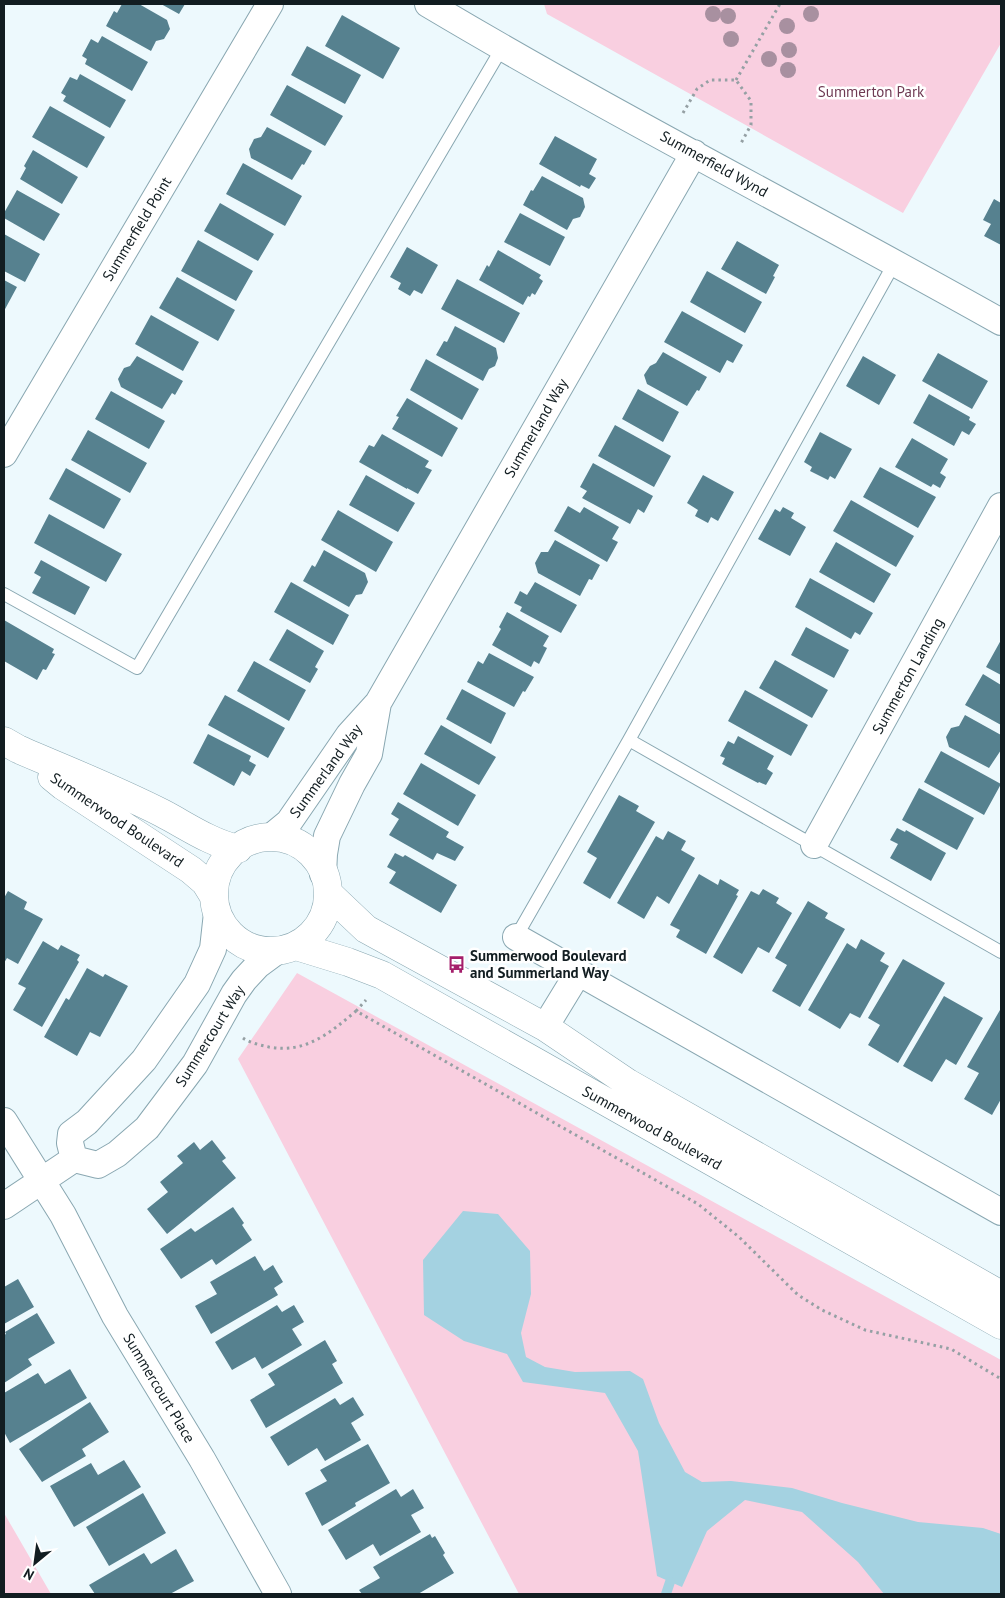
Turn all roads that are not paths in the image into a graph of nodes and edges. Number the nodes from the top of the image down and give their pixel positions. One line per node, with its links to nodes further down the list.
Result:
1 (270, 4): 7 (street, Summerfield Point)
2 (428, 4): 3 (street, Summerfield Wynd)
3 (502, 48): 4 (street, Summerfield Wynd); 9 (lane)
4 (694, 153): 5 (street, Summerfield Wynd); 10 (street, Summerland Way)
5 (895, 262): 6 (street, Summerfield Wynd); 11 (lane)
6 (1001, 322)
7 (4, 454)
8 (1001, 506): 14 (street, Summerton Landing)
9 (4, 594)
10 (378, 703): 13 (street, Summerland Way); 16 (street, Summerland Way)
11 (629, 740): 14 (lane); 18 (lane)
12 (11, 745): 15 (street, Summerwood Boulevard); 17 (street, Summerwood Boulevard)
13 (272, 836): 15 (street); 16 (street)
14 (814, 845): 20 (lane)
15 (238, 849): 17 (street)
16 (326, 884): 19 (street); 22 (street, Summerwood Boulevard)
17 (215, 904): 19 (street); 24 (street)
18 (516, 937): 21 (street)
19 (286, 949): 24 (street, Summercourt Way); 29 (street, Summerwood Boulevard)
20 (1001, 952)
21 (578, 973): 22 (street); 27 (street)
22 (544, 1028): 28 (street, Summerwood Boulevard)
23 (4, 1121): 25 (street, Summercourt Place)
24 (74, 1159): 25 (street)
25 (42, 1180): 26 (street); 30 (street, Summercourt Place)
26 (4, 1206)
27 (1001, 1212)
28 (1001, 1295)
29 (1001, 1325)
30 (278, 1594)

